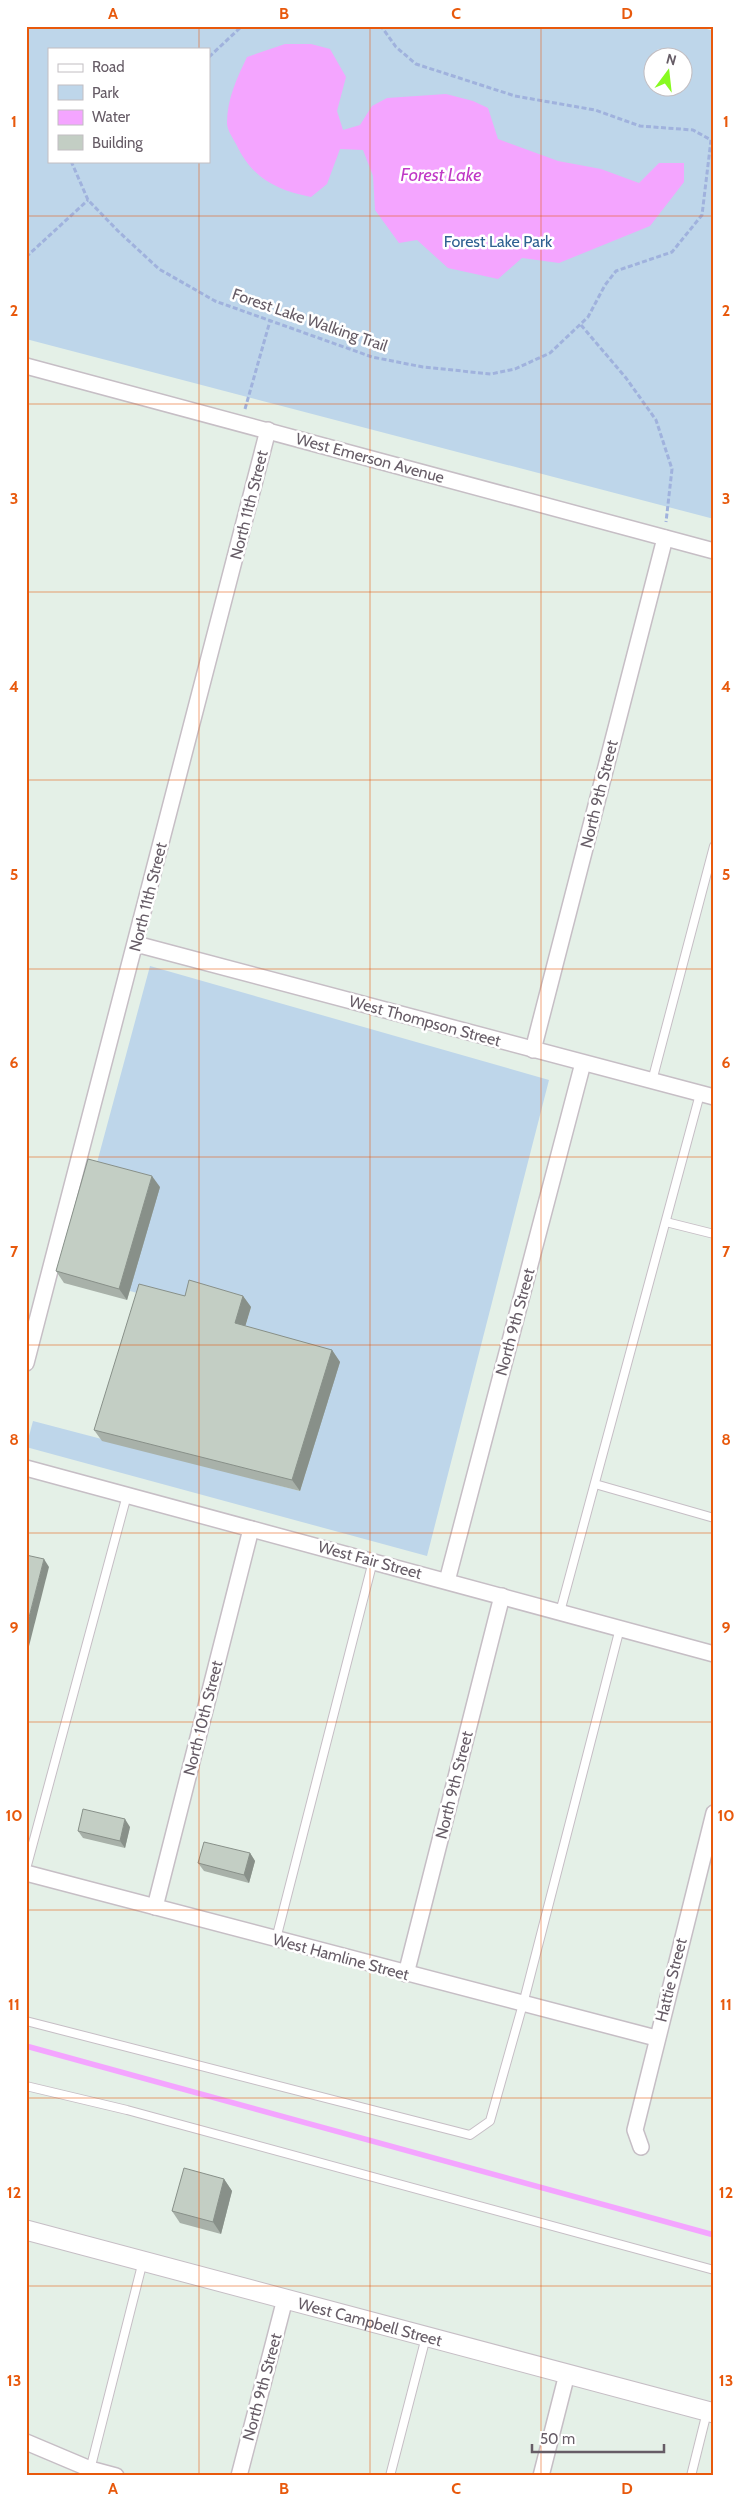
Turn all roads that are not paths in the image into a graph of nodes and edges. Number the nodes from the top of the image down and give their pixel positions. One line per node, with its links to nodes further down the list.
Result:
1 (26, 366): 2 (street, West Emerson Avenue)
2 (268, 430): 3 (street, West Emerson Avenue); 6 (street, North 11th Street)
3 (665, 538): 4 (street, West Emerson Avenue); 7 (street, North 9th Street)
4 (714, 551)
5 (714, 846): 9 (lane)
6 (136, 944): 7 (street, West Thompson Street); 13 (street, North 11th Street)
7 (533, 1050): 8 (street, West Thompson Street)
8 (583, 1063): 9 (street, West Thompson Street); 20 (street, North 9th Street)
9 (652, 1081): 10 (street, West Thompson Street)
10 (707, 1096): 11 (lane)
11 (666, 1222): 12 (lane); 15 (lane)
12 (714, 1234)
13 (26, 1363)
14 (26, 1468): 16 (street, West Fair Street)
15 (595, 1484): 17 (lane); 22 (lane)
16 (127, 1495): 18 (street, West Fair Street); 26 (lane)
17 (714, 1518)
18 (251, 1529): 19 (street, West Fair Street); 27 (street, North 10th Street)
19 (372, 1561): 20 (street, West Fair Street); 28 (lane)
20 (447, 1581): 21 (street, West Fair Street)
21 (502, 1596): 22 (street, West Fair Street); 29 (street, North 9th Street)
22 (560, 1612): 23 (street, West Fair Street)
23 (620, 1628): 24 (street, West Fair Street); 30 (lane)
24 (714, 1654)
25 (714, 1813): 32 (street, Hattie Street)
26 (26, 1871): 27 (street, West Hamline Street)
27 (155, 1906): 28 (street, West Hamline Street)
28 (276, 1939): 29 (street, West Hamline Street)
29 (406, 1974): 30 (street, West Hamline Street)
30 (523, 2004): 31 (lane); 32 (street, West Hamline Street)
31 (26, 2022)
32 (656, 2038): 34 (street, Hattie Street)
33 (26, 2086): 37 (lane)
34 (641, 2147)
35 (26, 2230): 36 (street, West Campbell Street)
36 (143, 2261): 38 (street, West Campbell Street); 43 (lane)
37 (714, 2270)
38 (285, 2299): 39 (street, West Campbell Street); 45 (street, North 9th Street)
39 (426, 2336): 40 (street, West Campbell Street); 46 (lane)
40 (567, 2374): 41 (street, West Campbell Street); 47 (street)
41 (710, 2412): 48 (lane)
42 (26, 2442): 43 (street)
43 (89, 2472): 44 (street)
44 (116, 2476)
45 (239, 2476)
46 (390, 2476)
47 (541, 2476)
48 (691, 2476)

